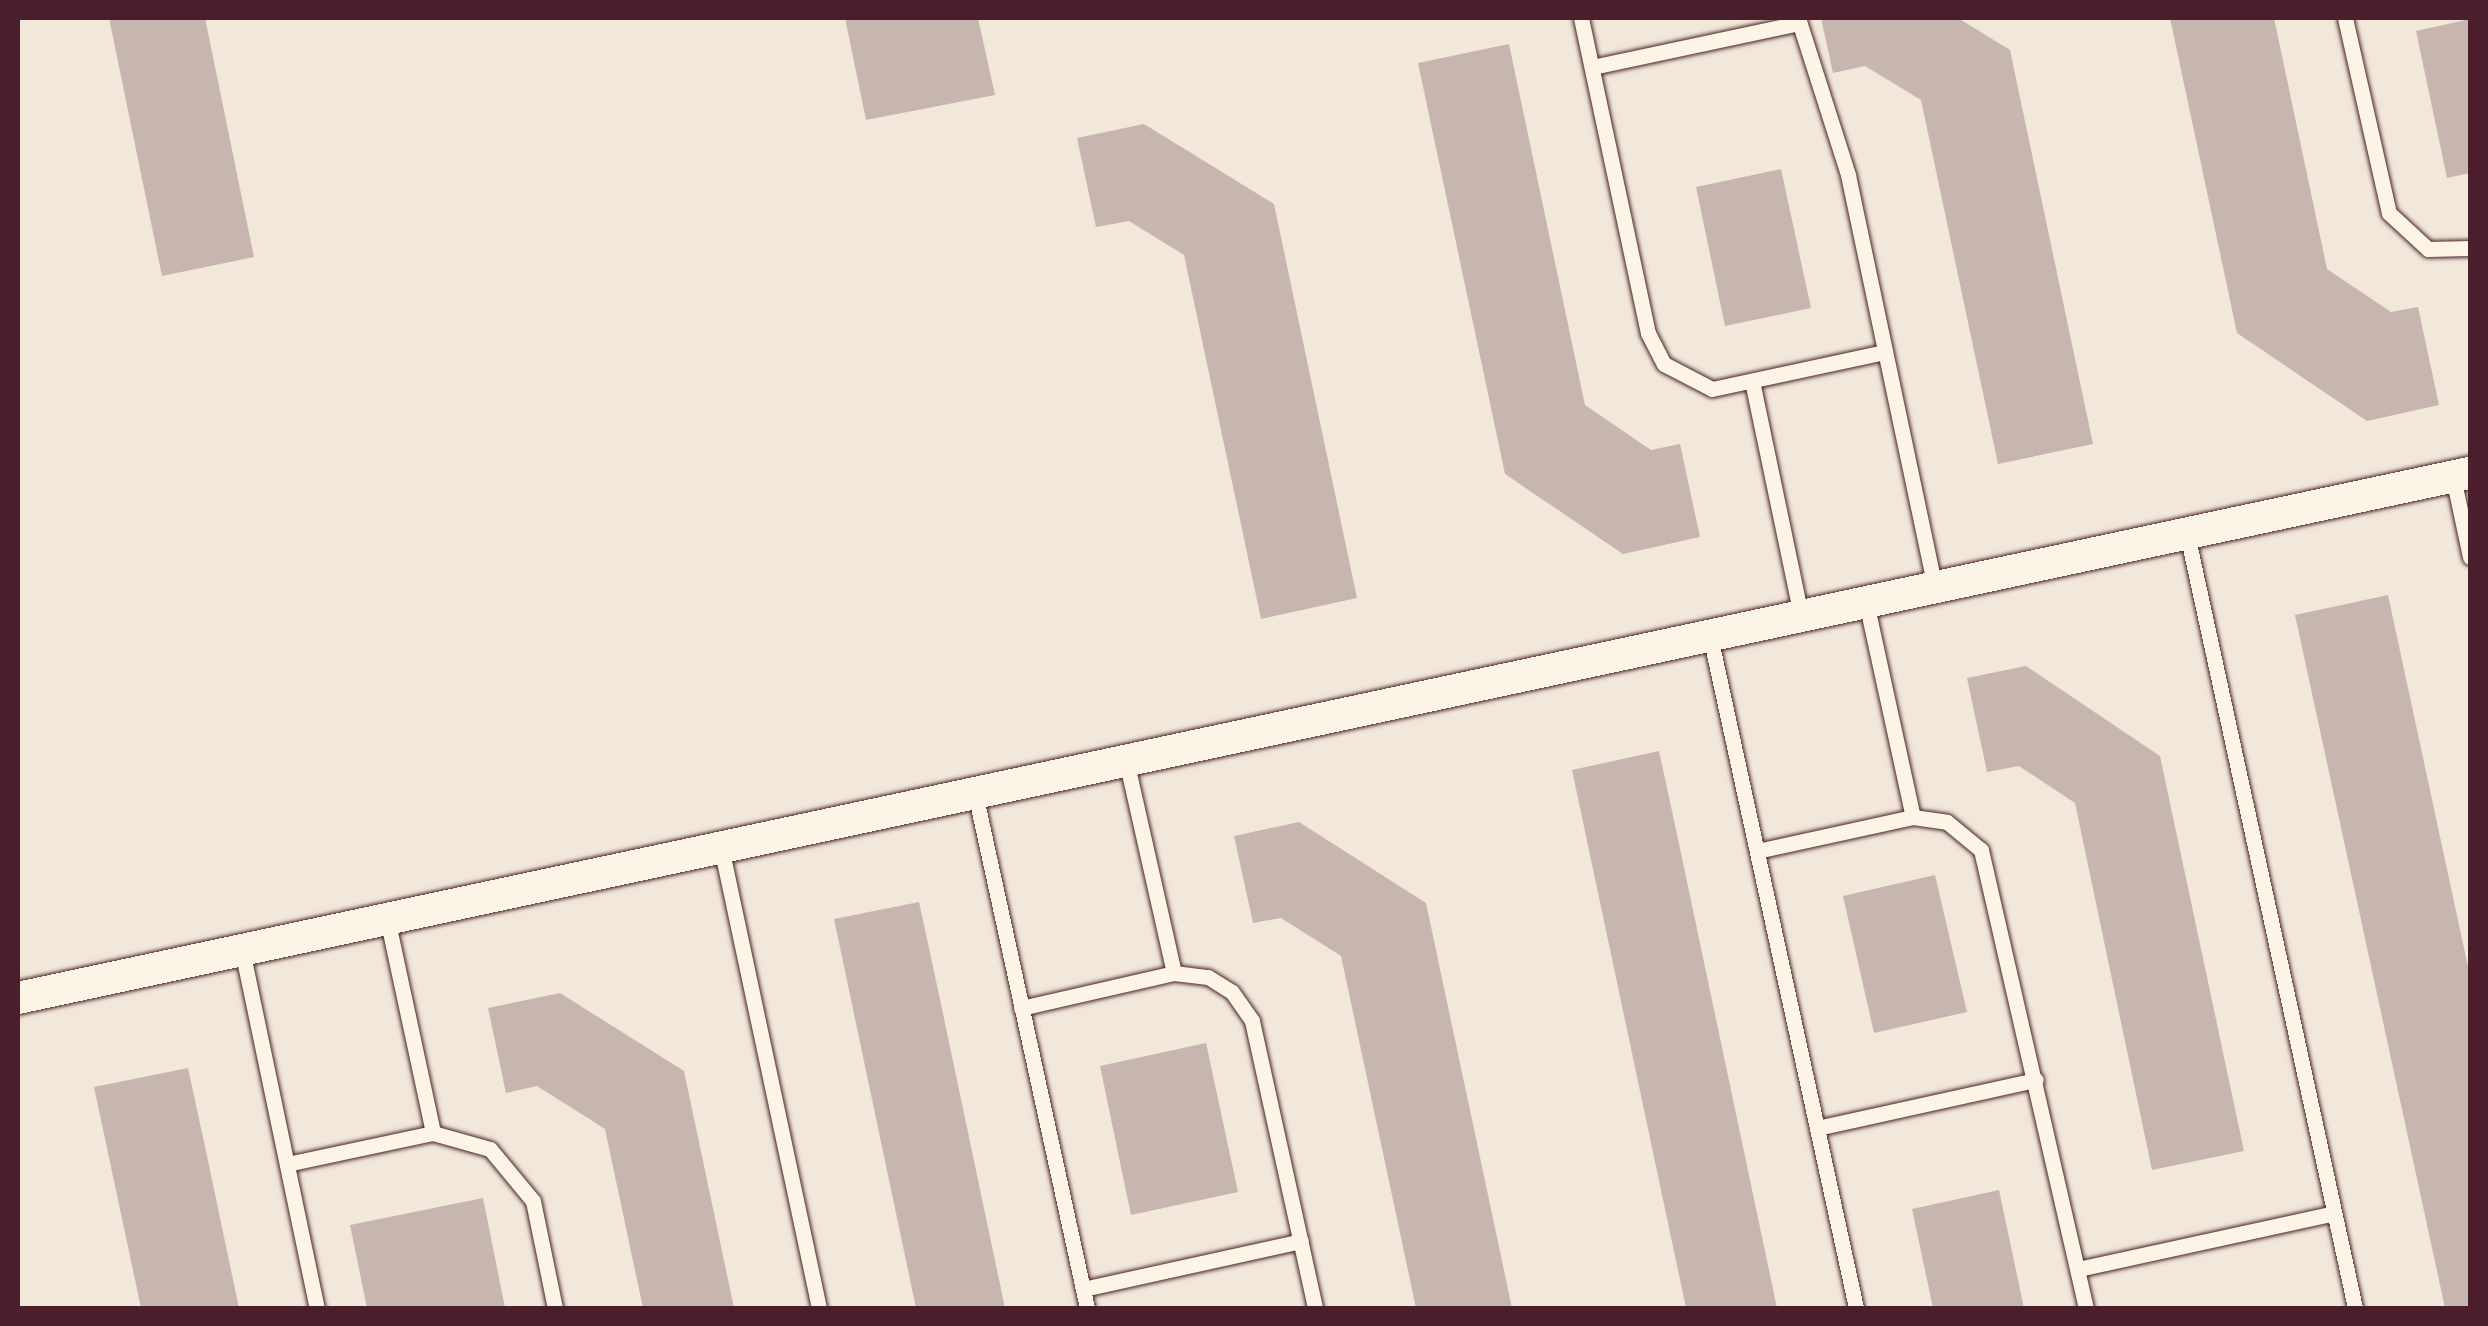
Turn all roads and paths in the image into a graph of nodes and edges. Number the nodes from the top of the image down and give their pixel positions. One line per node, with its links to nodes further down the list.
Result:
1 (1581, 18): 4 (lane)
2 (2344, 18): 5 (lane)
3 (1798, 20): 4 (lane); 6 (lane)
4 (1592, 67): 7 (lane)
5 (2470, 248)
6 (1885, 352): 7 (lane); 11 (lane)
7 (1752, 380): 13 (lane)
8 (2462, 475): 9 (street); 10 (lane)
9 (2187, 534): 11 (street); 29 (lane)
10 (2470, 558)
11 (1935, 588): 12 (street)
12 (1866, 602): 13 (street); 17 (lane)
13 (1802, 616): 14 (street)
14 (1710, 636): 15 (street); 19 (lane)
15 (1126, 760): 16 (street); 22 (lane)
16 (975, 793): 18 (street); 24 (lane)
17 (1913, 817): 19 (lane); 25 (lane)
18 (722, 847): 20 (street); 35 (lane)
19 (1757, 852): 26 (lane)
20 (387, 918): 21 (street); 27 (lane)
21 (242, 950): 23 (street); 28 (lane)
22 (1174, 972): 24 (lane); 30 (lane)
23 (18, 998)
24 (1021, 1008): 32 (lane)
25 (2036, 1080): 26 (lane); 31 (lane)
26 (1817, 1128): 38 (lane)
27 (432, 1133): 28 (lane); 34 (lane)
28 (287, 1164): 33 (lane)
29 (2334, 1214): 31 (lane); 40 (lane)
30 (1300, 1242): 32 (lane); 37 (lane)
31 (2078, 1269): 39 (lane)
32 (1083, 1289): 36 (lane)
33 (317, 1308)
34 (555, 1308)
35 (819, 1308)
36 (1087, 1308)
37 (1315, 1308)
38 (1856, 1308)
39 (2086, 1308)
40 (2355, 1308)

